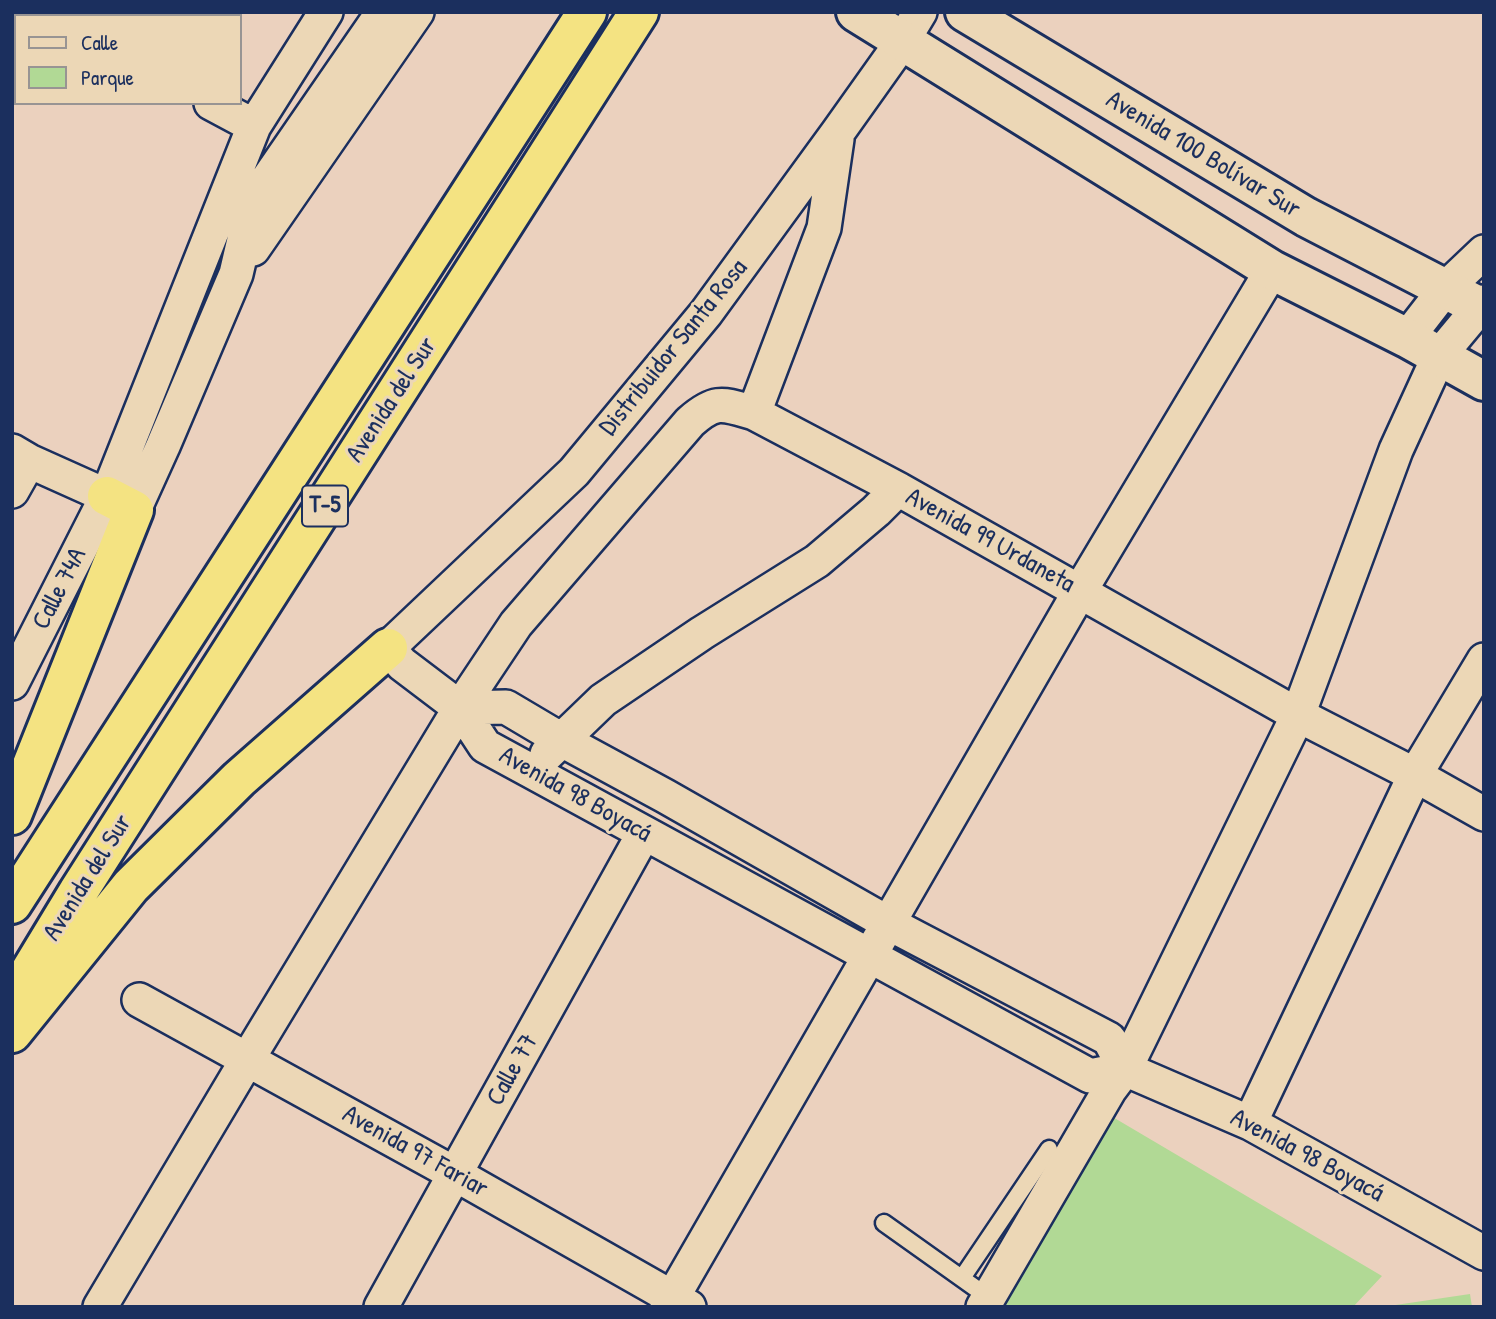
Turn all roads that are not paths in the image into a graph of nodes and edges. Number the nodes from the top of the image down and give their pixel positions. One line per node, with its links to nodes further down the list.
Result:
1 (326, 12): 10 (street)
2 (383, 12): 14 (street)
3 (416, 12): 14 (street)
4 (587, 12): 37 (highway, Avenida del Sur / T-5)
5 (639, 12): 41 (highway, Avenida del Sur / T-5)
6 (856, 12): 8 (street)
7 (965, 12): 15 (street, Avenida 100 Bolívar Sur)
8 (911, 27): 11 (street, Distribuidor Santa Rosa); 13 (street)
9 (215, 105): 10 (street)
10 (254, 125): 24 (street)
11 (838, 132): 20 (street); 26 (street, Distribuidor Santa Rosa)
12 (1484, 252): 15 (street)
13 (1272, 270): 17 (street); 25 (street)
14 (236, 274): 24 (street)
15 (1445, 289): 16 (street, Avenida 100 Bolívar Sur); 17 (street)
16 (1482, 306): 18 (street)
17 (1406, 338): 18 (street)
18 (1439, 356): 19 (street); 30 (street)
19 (1484, 382)
20 (754, 413): 22 (street, Avenida 99 Urdaneta); 29 (street, Avenida 99 Urdaneta)
21 (21, 456): 23 (street); 24 (street)
22 (898, 489): 25 (street, Avenida 99 Urdaneta); 31 (street)
23 (12, 491)
24 (121, 503): 28 (street, Calle 74A); 35 (highway)
25 (1080, 591): 30 (street, Avenida 99 Urdaneta); 38 (street)
26 (387, 648): 29 (street); 42 (highway)
27 (1484, 660): 33 (street)
28 (12, 682)
29 (460, 708): 31 (street, Avenida 98 Boyacá); 32 (street, Avenida 98 Boyacá); 43 (street, Avenida 99 Urdaneta)
30 (1298, 715): 33 (street, Avenida 99 Urdaneta); 44 (street)
31 (560, 739): 32 (street); 38 (street, Avenida 98 Boyacá)
32 (531, 771): 36 (street, Avenida 98 Boyacá)
33 (1415, 775): 34 (street, Avenida 99 Urdaneta); 45 (street)
34 (1484, 814)
35 (12, 815)
36 (643, 833): 39 (street, Avenida 98 Boyacá); 47 (street, Calle 77)
37 (12, 904)
38 (888, 923): 39 (street); 44 (street, Avenida 98 Boyacá)
39 (869, 956): 44 (street, Avenida 98 Boyacá); 51 (street)
40 (139, 1000): 43 (street, Avenida 97 Fariar)
41 (12, 1001)
42 (12, 1033)
43 (247, 1060): 47 (street, Avenida 97 Fariar); 52 (street, Avenida 99 Urdaneta)
44 (1125, 1069): 45 (street, Avenida 98 Boyacá); 50 (street)
45 (1250, 1123): 49 (street, Avenida 98 Boyacá)
46 (1049, 1149): 50 (lane)
47 (455, 1174): 51 (street, Avenida 97 Fariar); 53 (street, Calle 77)
48 (884, 1223): 50 (lane)
49 (1484, 1253)
50 (978, 1294)
51 (677, 1304)
52 (100, 1307)
53 (381, 1307)

